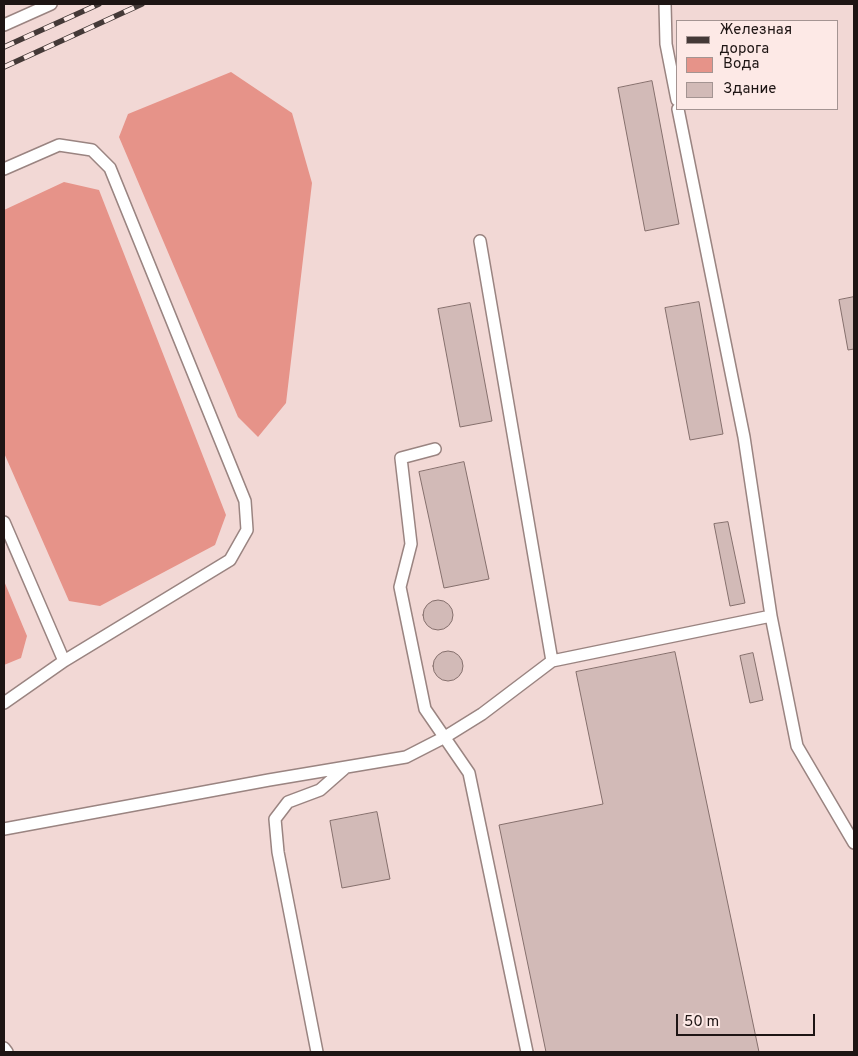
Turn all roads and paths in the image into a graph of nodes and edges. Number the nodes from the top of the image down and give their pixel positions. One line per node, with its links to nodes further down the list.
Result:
1 (51, 4): 3 (lane)
2 (665, 4): 4 (lane)
3 (4, 25)
4 (676, 95)
5 (678, 110): 10 (lane)
6 (4, 169): 11 (lane)
7 (480, 241): 12 (lane)
8 (435, 449): 14 (lane)
9 (4, 522): 11 (lane)
10 (771, 616): 12 (lane); 17 (lane)
11 (64, 661): 13 (lane)
12 (552, 662): 14 (lane)
13 (4, 702)
14 (445, 738): 15 (lane); 21 (lane)
15 (347, 767): 16 (lane); 20 (lane)
16 (4, 829)
17 (854, 843)
18 (4, 1048): 19 (lane)
19 (6, 1052)
20 (317, 1052)
21 (527, 1052)

